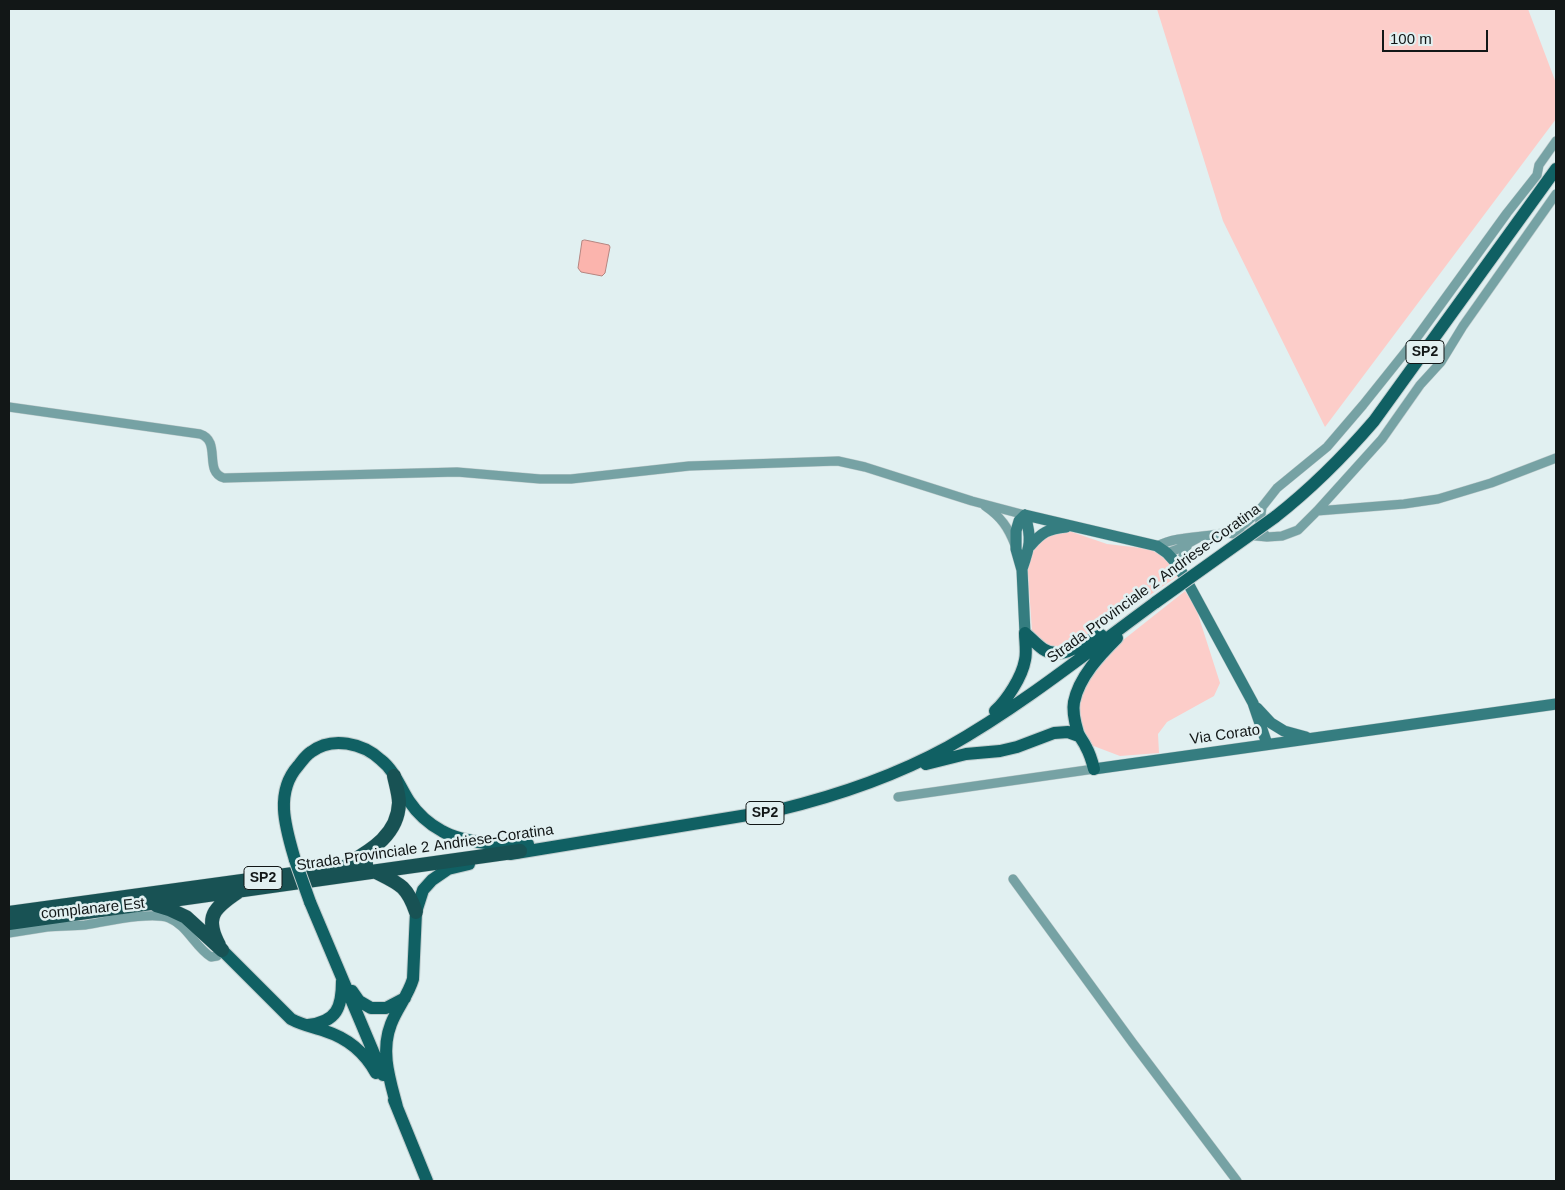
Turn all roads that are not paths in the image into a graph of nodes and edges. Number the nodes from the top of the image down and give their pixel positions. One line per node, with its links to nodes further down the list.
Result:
1 (1556, 141): 7 (street)
2 (1556, 170): 20 (main road, Strada Provinciale 2 Andriese-Coratina / SP2, bridge)
3 (1556, 194): 8 (street)
4 (9, 407): 6 (street)
5 (1556, 458): 8 (street)
6 (981, 503): 9 (street); 16 (street)
7 (1262, 507): 11 (street); 13 (street)
8 (1317, 511): 13 (street)
9 (1025, 515): 10 (main road); 15 (main road); 16 (main road)
10 (1073, 526): 15 (main road); 17 (main road)
11 (1225, 533): 12 (street); 13 (street)
12 (1200, 536): 14 (street); 17 (street)
13 (1267, 537)
14 (1188, 544): 17 (street); 19 (street)
15 (1030, 546): 18 (main road)
16 (1016, 549): 18 (main road)
17 (1162, 550): 19 (main road)
18 (1022, 570): 22 (main road)
19 (1181, 570): 23 (main road)
20 (1144, 611): 21 (main road, Strada Provinciale 2 Andriese-Coratina / SP2); 27 (main road)
21 (1125, 625): 22 (main road); 26 (main road, Strada Provinciale 2 Andriese-Coratina / SP2)
22 (1025, 633): 26 (main road)
23 (1253, 703): 25 (main road); 29 (main road)
24 (1556, 704): 28 (main road, Via Corato)
25 (1271, 724): 28 (main road); 29 (main road)
26 (966, 736): 31 (main road, Strada Provinciale 2 Andriese-Coratina / SP2)
27 (1079, 736): 30 (main road); 31 (main road)
28 (1310, 738): 29 (main road, Via Corato)
29 (1267, 744): 30 (main road, Via Corato)
30 (1094, 769): 33 (street, Via Corato)
31 (888, 775): 34 (main road, Strada Provinciale 2 Andriese-Coratina / SP2)
32 (394, 776): 34 (main road); 35 (highway); 45 (main road, bridge)
33 (898, 797)
34 (519, 848): 35 (highway, Strada Provinciale 2 Andriese-Coratina / SP2); 36 (highway, Strada Provinciale 2 Andriese-Coratina / SP2); 40 (main road)
35 (342, 867): 41 (highway, Strada Provinciale 2 Andriese-Coratina / SP2)
36 (376, 872): 38 (highway, Strada Provinciale 2 Andriese-Coratina / SP2); 40 (highway)
37 (1013, 879): 50 (street)
38 (240, 891): 39 (highway, Strada Provinciale 2 Andriese-Coratina / SP2); 44 (highway)
39 (150, 903): 42 (highway, Strada Provinciale 2 Andriese-Coratina / SP2); 44 (highway)
40 (416, 912): 46 (main road)
41 (9, 913)
42 (9, 923)
43 (9, 933): 44 (street, complanare Est)
44 (222, 950): 47 (main road)
45 (342, 974): 46 (main road); 47 (main road); 48 (main road)
46 (405, 998): 48 (main road)
47 (303, 1026): 48 (main road)
48 (397, 1107): 49 (main road)
49 (427, 1181)
50 (1237, 1181)

